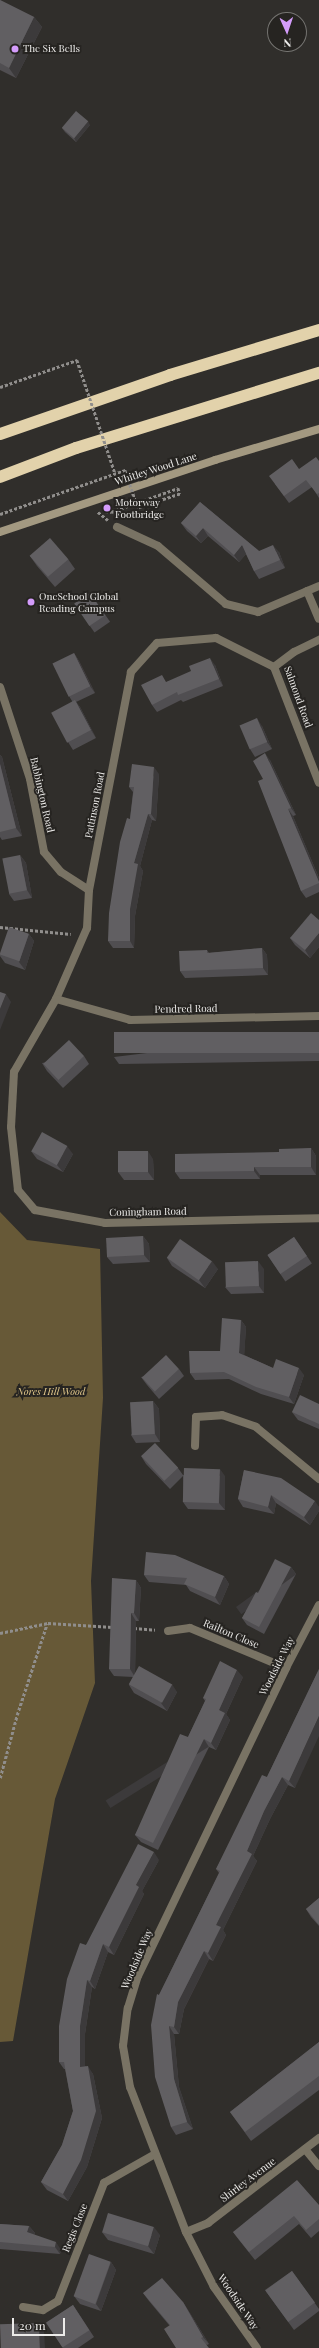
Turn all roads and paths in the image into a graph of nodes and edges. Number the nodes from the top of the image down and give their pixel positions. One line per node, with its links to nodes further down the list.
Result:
1 (319, 330): 5 (highway)
2 (319, 373): 7 (highway)
3 (0, 387): 6 (path, bridge)
4 (319, 429): 8 (main road, Whitley Wood Lane)
5 (0, 434)
6 (115, 473): 9 (path, bridge); 10 (path)
7 (0, 477)
8 (90, 501): 11 (path); 12 (main road, Whitley Wood Lane)
9 (111, 512)
10 (0, 514)
11 (118, 527): 14 (street)
12 (0, 532)
13 (319, 586): 14 (street)
14 (307, 591): 15 (street)
15 (319, 619)
16 (319, 640): 17 (street, Salmond Road)
17 (274, 667): 19 (street, Salmond Road); 20 (street, Pattinson Road)
18 (0, 687): 20 (street, Babbington Road)
19 (319, 783)
20 (89, 890): 22 (street, Pattinson Road)
21 (0, 926): 22 (path)
22 (84, 936): 23 (street, Pattinson Road)
23 (56, 999): 24 (street, Pendred Road); 25 (street, Pattinson Road)
24 (319, 1016)
25 (13, 1089): 26 (street, Coningham Road)
26 (319, 1218)
27 (194, 1446): 28 (street)
28 (319, 1479)
29 (319, 1606): 35 (street, Woodside Way)
30 (48, 1623): 31 (path); 34 (path); 36 (path)
31 (115, 1627)
32 (130, 1628): 33 (path)
33 (168, 1631): 35 (street, Railton Close)
34 (0, 1633)
35 (286, 1668): 39 (street, Woodside Way)
36 (0, 1778)
37 (319, 2138): 38 (street, Shirley Avenue)
38 (305, 2149): 40 (street); 41 (street, Shirley Avenue)
39 (155, 2154): 41 (street, Woodside Way); 42 (street, Regis Close)
40 (319, 2166)
41 (186, 2232): 43 (street, Woodside Way)
42 (23, 2307)
43 (257, 2348)

